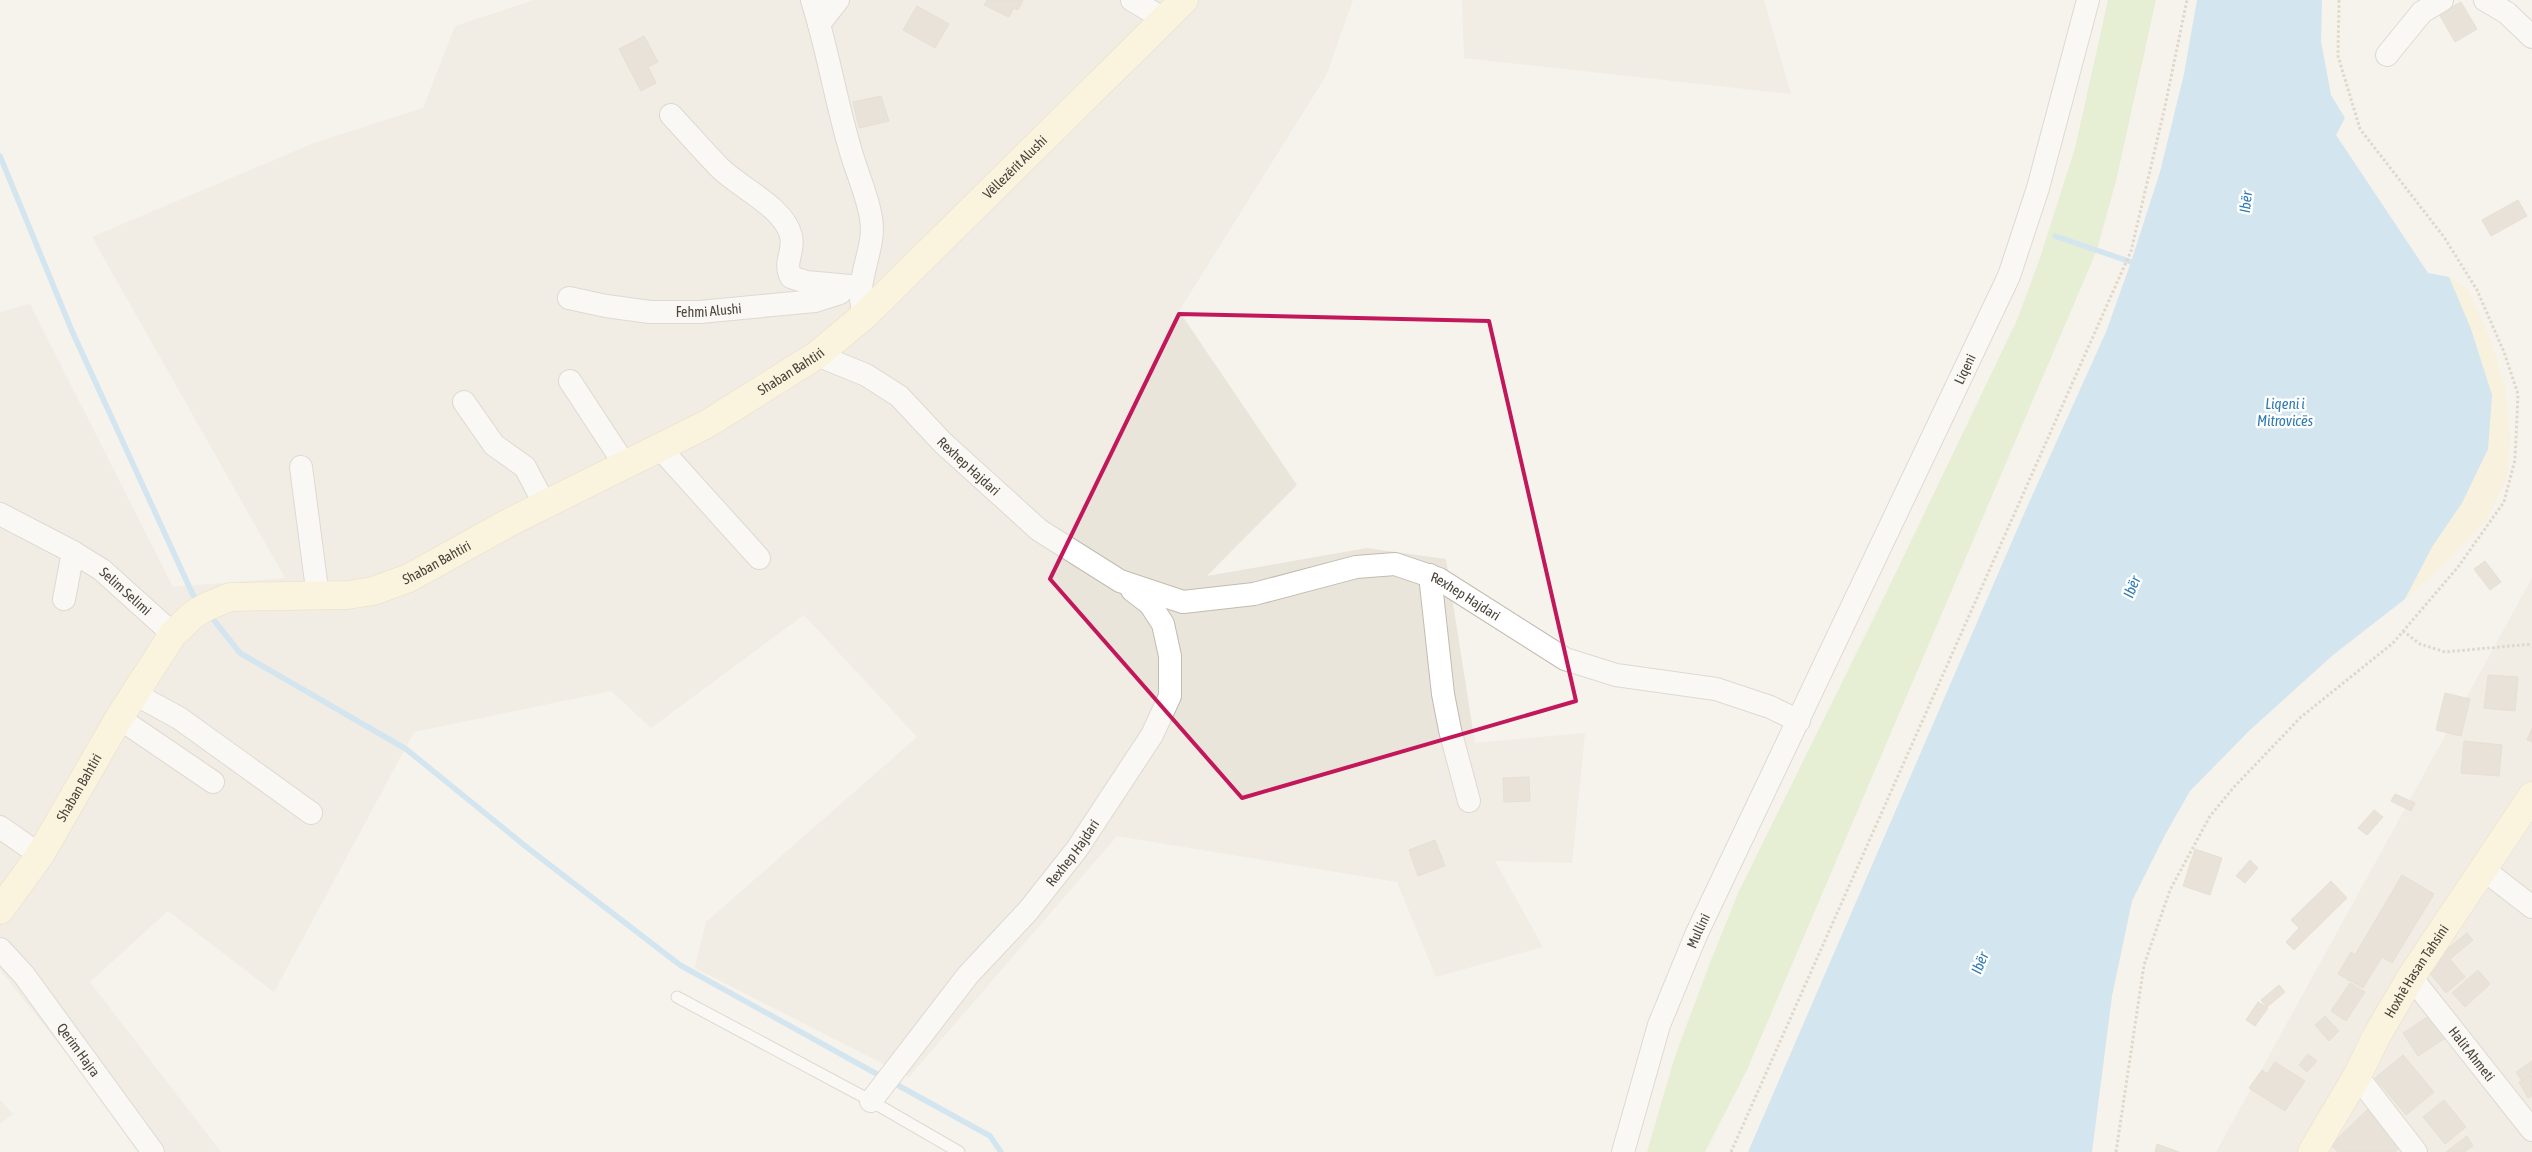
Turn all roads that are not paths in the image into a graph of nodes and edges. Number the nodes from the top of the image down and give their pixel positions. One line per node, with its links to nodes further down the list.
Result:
1 (812, 0): 9 (street)
2 (838, 0): 9 (street)
3 (1132, 0): 8 (street)
4 (1184, 0): 8 (main road, Vëllezërit Alushi)
5 (2088, 0): 33 (street, Liqeni)
6 (2442, 0): 11 (street)
7 (2485, 0): 10 (street)
8 (1164, 18): 15 (main road, Vëllezërit Alushi)
9 (819, 24): 13 (street)
10 (2532, 37)
11 (2387, 55)
12 (671, 115): 13 (street)
13 (853, 287): 14 (street, Fehmi Alushi); 15 (street)
14 (569, 298)
15 (865, 315): 16 (main road, Shaban Bahtiri)
16 (817, 355): 19 (main road, Shaban Bahtiri); 27 (street, Rexhep Hajdari)
17 (570, 381): 20 (street)
18 (464, 402): 22 (street)
19 (659, 447): 20 (main road, Shaban Bahtiri); 25 (street)
20 (625, 465): 22 (main road, Shaban Bahtiri)
21 (301, 467): 28 (street)
22 (545, 504): 28 (main road, Shaban Bahtiri)
23 (0, 514): 24 (street, Selim Selimi)
24 (73, 552): 29 (street); 30 (street, Selim Selimi)
25 (759, 558)
26 (1430, 575): 27 (street, Rexhep Hajdari); 33 (street, Rexhep Hajdari); 36 (street)
27 (1120, 581): 47 (street, Rexhep Hajdari)
28 (318, 597): 30 (main road, Shaban Bahtiri)
29 (64, 599)
30 (173, 634): 31 (main road, Shaban Bahtiri)
31 (135, 694): 32 (main road, Shaban Bahtiri); 37 (street)
32 (119, 718): 34 (street); 39 (main road, Shaban Bahtiri)
33 (1799, 721): 51 (street, Mullini)
34 (213, 782)
35 (2532, 796): 40 (main road, Hoxhë Hasan Tahsini)
36 (1469, 801)
37 (311, 813)
38 (0, 827): 39 (street)
39 (40, 855): 42 (main road, Shaban Bahtiri)
40 (2483, 869): 41 (street); 44 (main road, Hoxhë Hasan Tahsini)
41 (2532, 907)
42 (0, 910)
43 (0, 949): 49 (street, Qerim Hajra)
44 (2411, 977): 46 (main road, Hoxhë Hasan Tahsini); 48 (street, Halit Ahmeti)
45 (676, 997): 47 (lane)
46 (2357, 1076): 52 (main road, Hoxhë Hasan Tahsini); 53 (street)
47 (871, 1101): 50 (lane)
48 (2532, 1130)
49 (153, 1152)
50 (958, 1152)
51 (1623, 1152)
52 (2312, 1152)
53 (2416, 1152)

